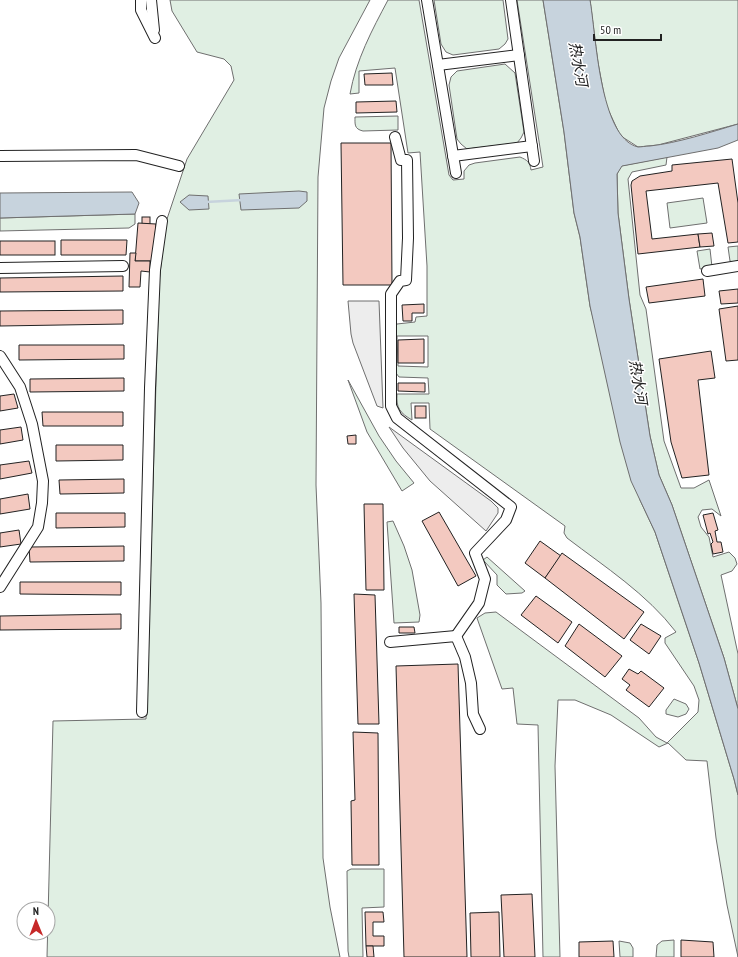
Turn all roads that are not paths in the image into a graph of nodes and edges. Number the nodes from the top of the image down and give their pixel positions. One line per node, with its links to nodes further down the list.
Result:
1 (141, 0): 2 (street)
2 (151, 0)
3 (427, 0): 6 (street)
4 (511, 0): 5 (street)
5 (519, 55): 6 (street); 8 (street)
6 (438, 66): 10 (street)
7 (395, 136): 21 (street)
8 (532, 146): 10 (street); 11 (street)
9 (0, 156): 12 (street)
10 (453, 156): 13 (street)
11 (534, 161)
12 (179, 166)
13 (456, 173)
14 (162, 221): 23 (street)
15 (123, 266): 17 (street)
16 (738, 266): 18 (street)
17 (0, 268)
18 (707, 271)
19 (0, 356): 20 (street)
20 (0, 587)
21 (456, 636): 22 (street); 24 (street)
22 (390, 642)
23 (142, 712)
24 (480, 728)

